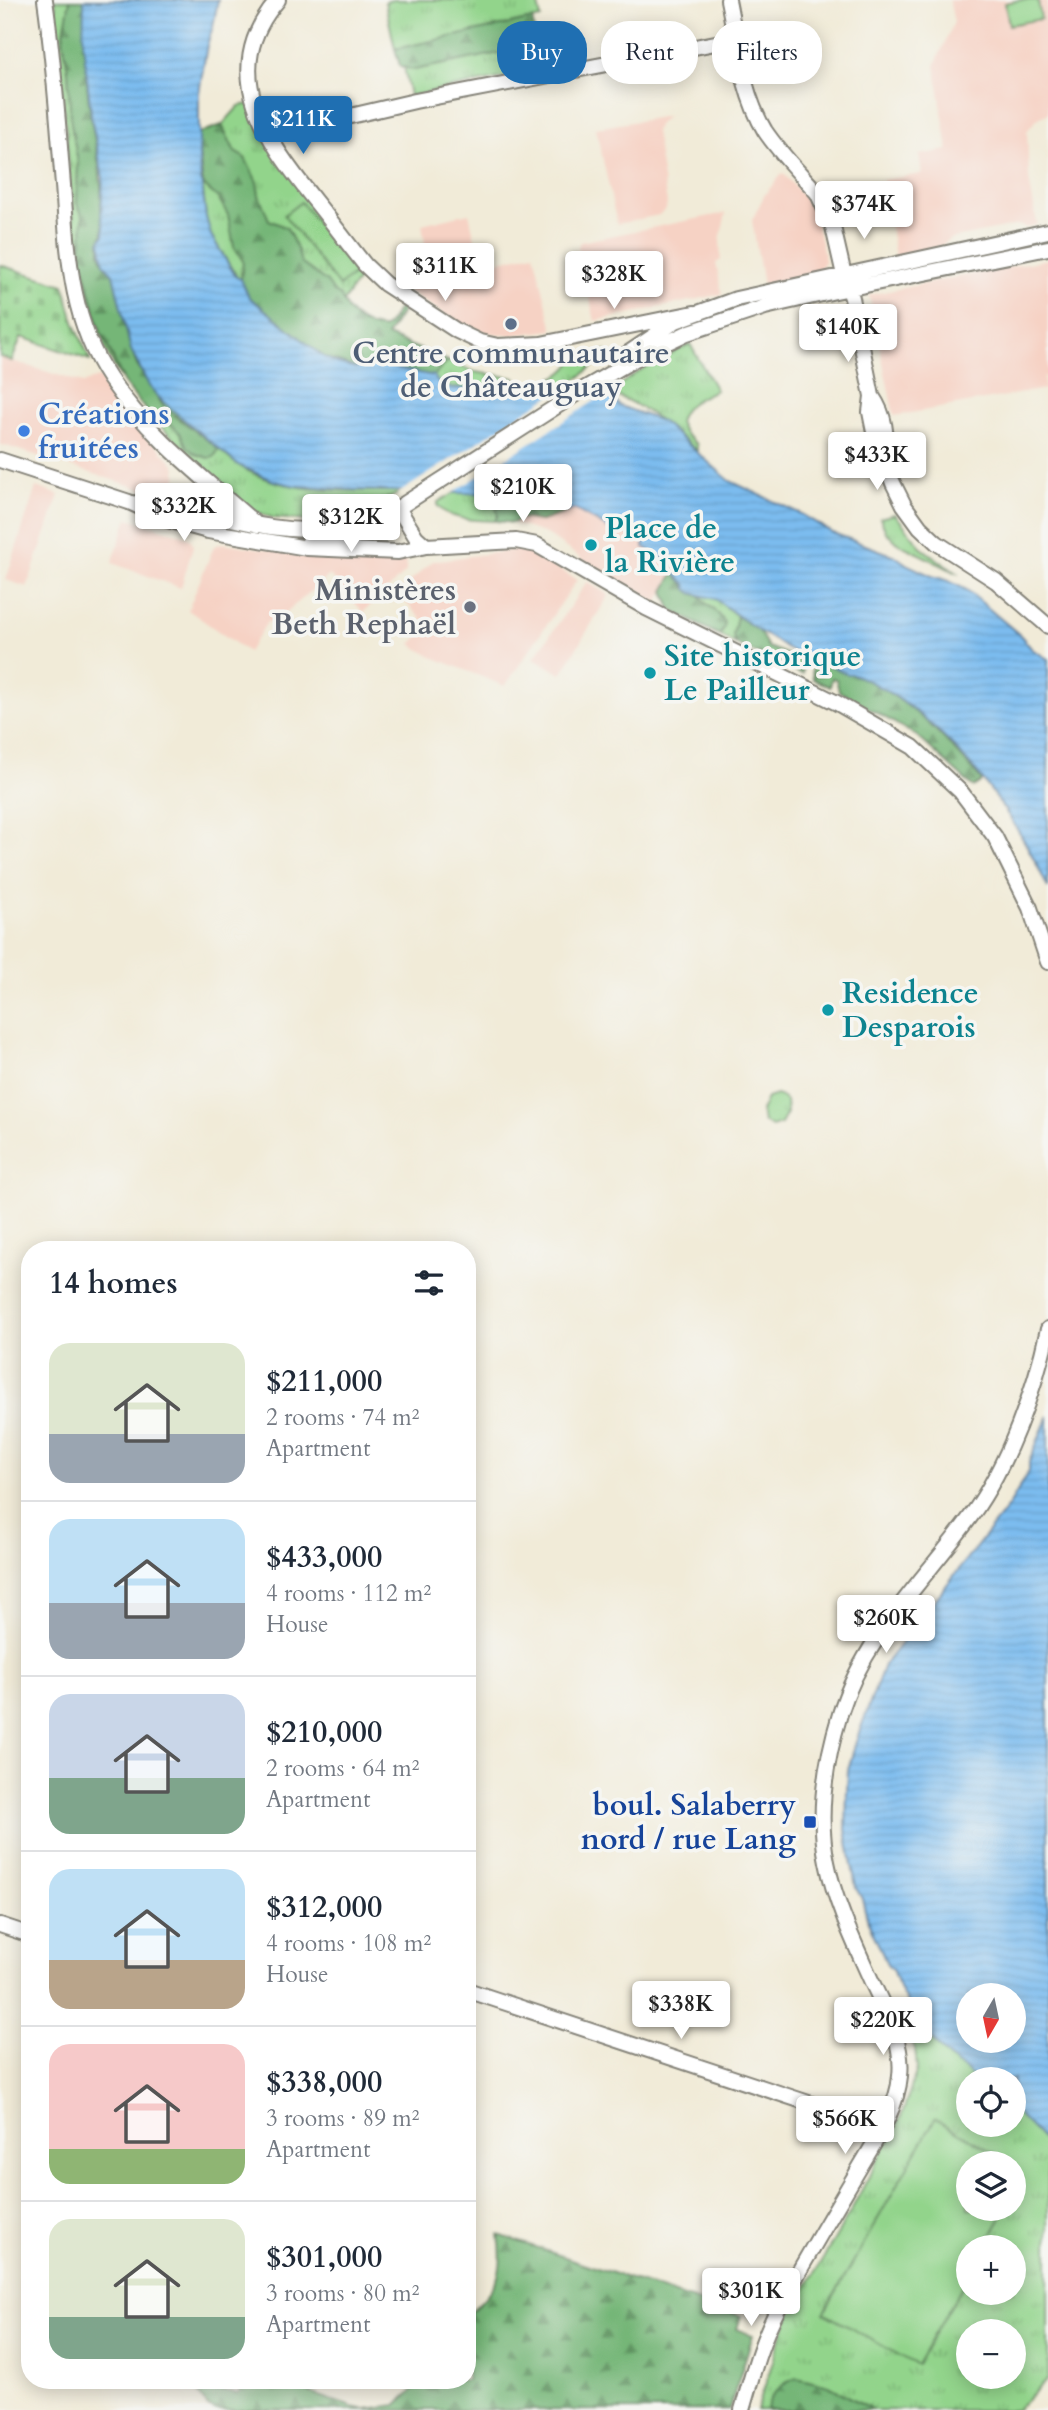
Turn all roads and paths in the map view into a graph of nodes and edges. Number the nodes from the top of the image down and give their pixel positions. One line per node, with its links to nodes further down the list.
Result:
1 (45, 0): 14 (street)
2 (278, 0): 7 (street)
3 (728, 0): 4 (street)
4 (732, 21)
5 (712, 44): 7 (street)
6 (746, 84): 10 (street)
7 (269, 135): 11 (street)
8 (1048, 231): 10 (street)
9 (1048, 248): 10 (street)
10 (849, 279): 11 (street); 12 (street); 22 (street)
11 (694, 313): 12 (street)
12 (582, 390): 16 (street)
13 (0, 460): 15 (street)
14 (211, 485): 17 (street); 18 (street)
15 (129, 502): 17 (street); 19 (street)
16 (398, 508): 18 (street); 20 (street); 21 (street)
17 (212, 515): 18 (street); 19 (street)
18 (257, 525)
19 (208, 531): 20 (street)
20 (287, 543): 21 (street)
21 (426, 546): 23 (street)
22 (1048, 626)
23 (1048, 962)
24 (1048, 1329): 28 (street)
25 (0, 1925): 26 (street)
26 (21, 1932)
27 (476, 1993): 28 (street)
28 (881, 2127): 29 (street)
29 (742, 2410)

